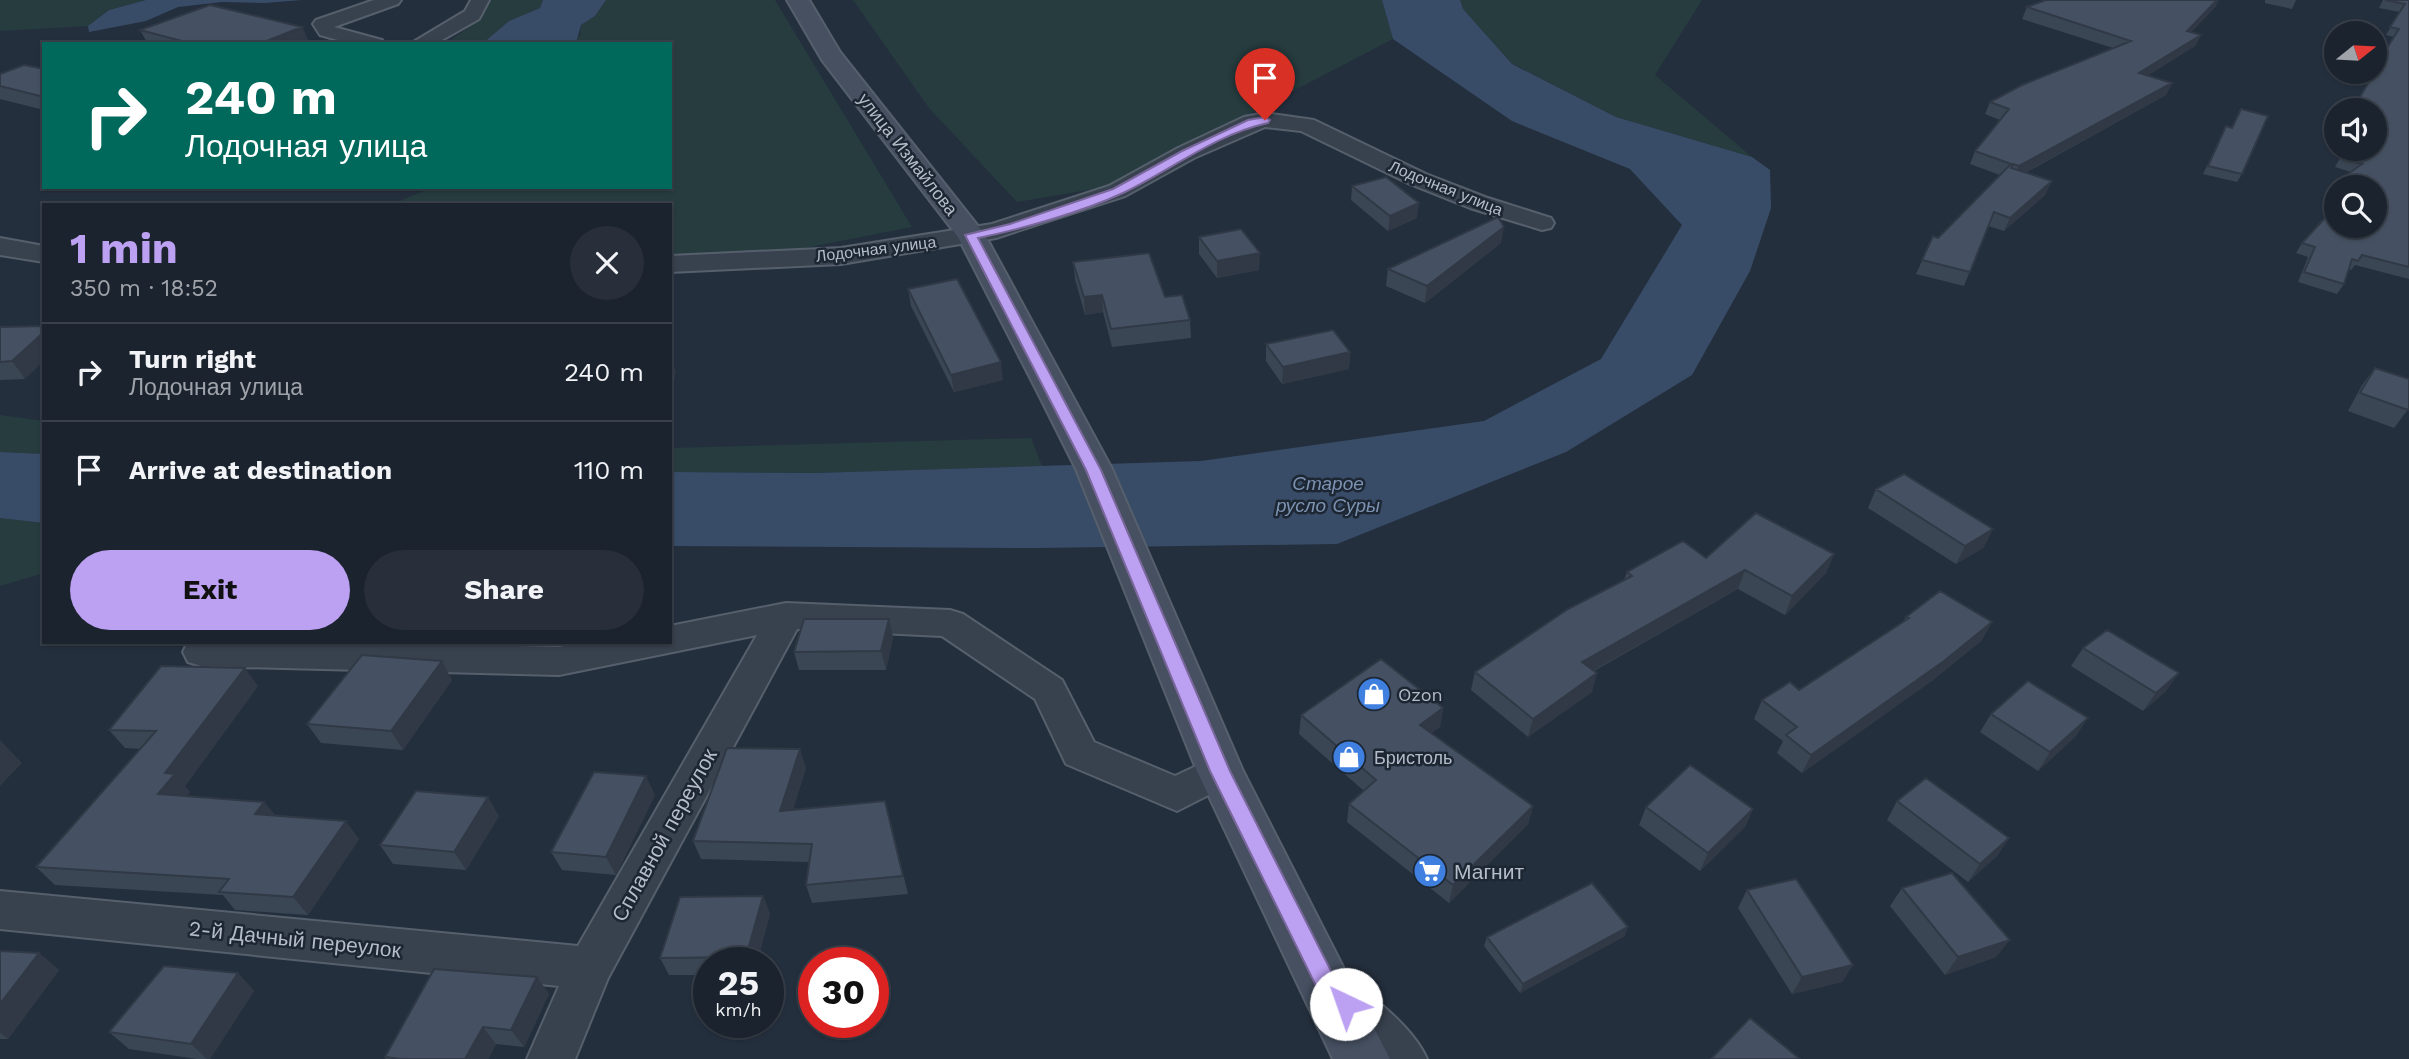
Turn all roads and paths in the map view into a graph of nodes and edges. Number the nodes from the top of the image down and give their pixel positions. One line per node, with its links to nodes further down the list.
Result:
1 (392, 0): 4 (street)
2 (480, 0): 5 (street)
3 (797, 0): 7 (main road, улица Измайлова)
4 (368, 42)
5 (424, 42)
6 (1542, 223): 7 (street, Лодочная улица)
7 (971, 235): 10 (street, Лодочная улица); 15 (main road, улица Измайлова)
8 (0, 246): 9 (street)
9 (42, 254)
10 (672, 264)
11 (786, 617): 12 (street); 15 (street); 17 (street, Сплавной переулок)
12 (672, 639)
13 (643, 644): 14 (street)
14 (201, 652)
15 (1220, 771): 18 (main road, улица Измайлова)
16 (0, 910): 17 (street, 2-й Дачный переулок)
17 (590, 968): 20 (street, Сплавной переулок)
18 (1327, 986): 19 (main road, улица Измайлова); 21 (street)
19 (1357, 1046)
20 (551, 1059)
21 (1403, 1059)

